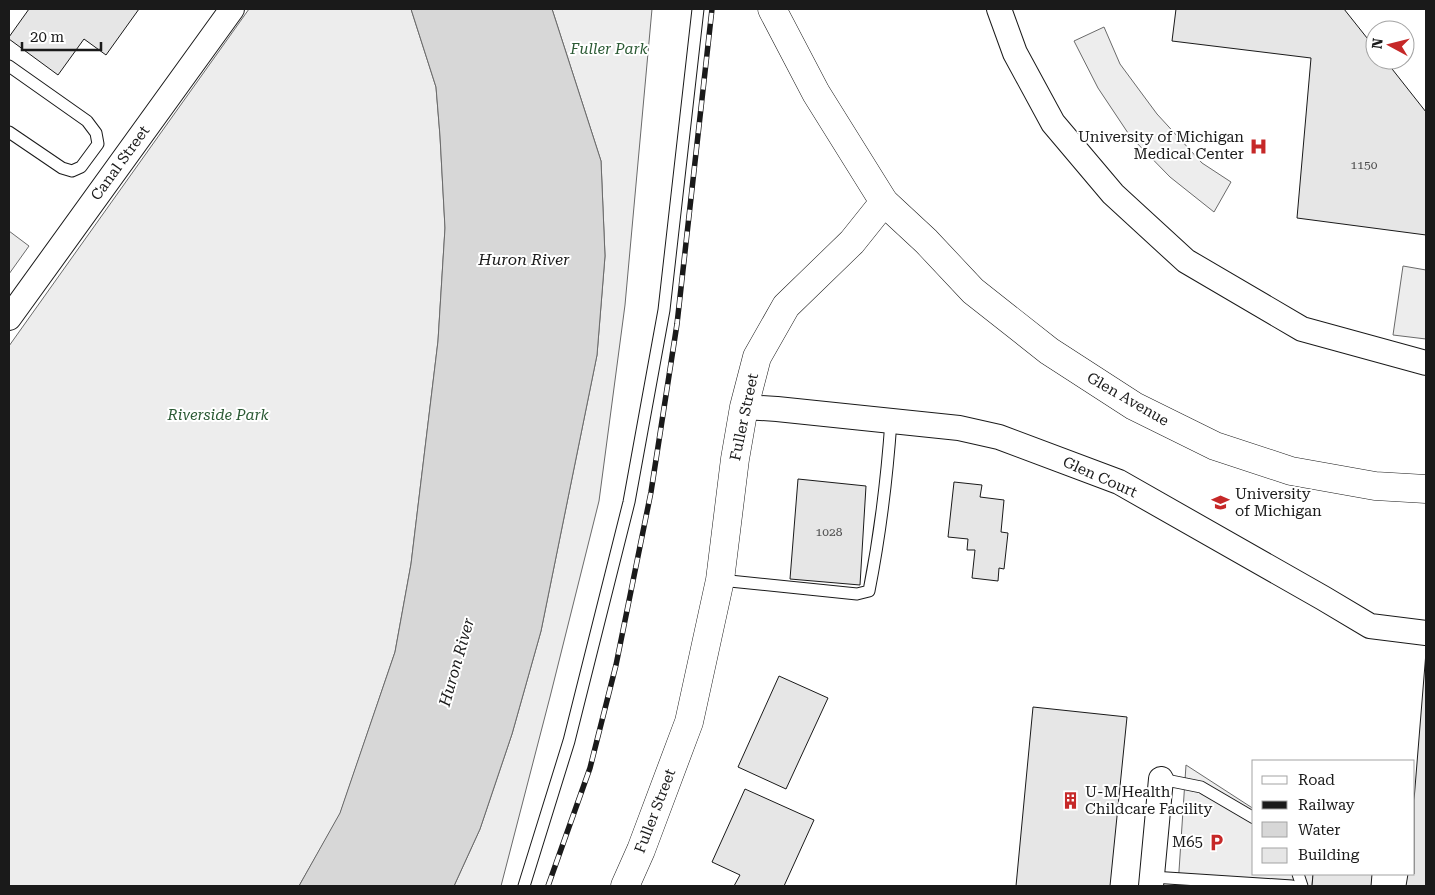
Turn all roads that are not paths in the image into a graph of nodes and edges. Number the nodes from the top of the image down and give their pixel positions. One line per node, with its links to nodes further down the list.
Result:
1 (232, 9): 8 (street, Canal Street)
2 (698, 9): 18 (lane)
3 (999, 9): 9 (street)
4 (774, 12): 7 (main road)
5 (9, 66): 6 (lane)
6 (9, 132)
7 (884, 202): 10 (main road, Fuller Street); 12 (main road, Glen Avenue)
8 (9, 318)
9 (1426, 362)
10 (744, 407): 11 (street, Glen Court); 13 (main road, Fuller Street)
11 (890, 420): 13 (lane); 14 (street, Glen Court)
12 (1426, 489)
13 (720, 580): 19 (main road, Fuller Street)
14 (1426, 633)
15 (1161, 779): 16 (lane); 17 (street)
16 (1252, 817)
17 (1152, 882): 20 (lane)
18 (524, 886)
19 (625, 886)
20 (1292, 886)

